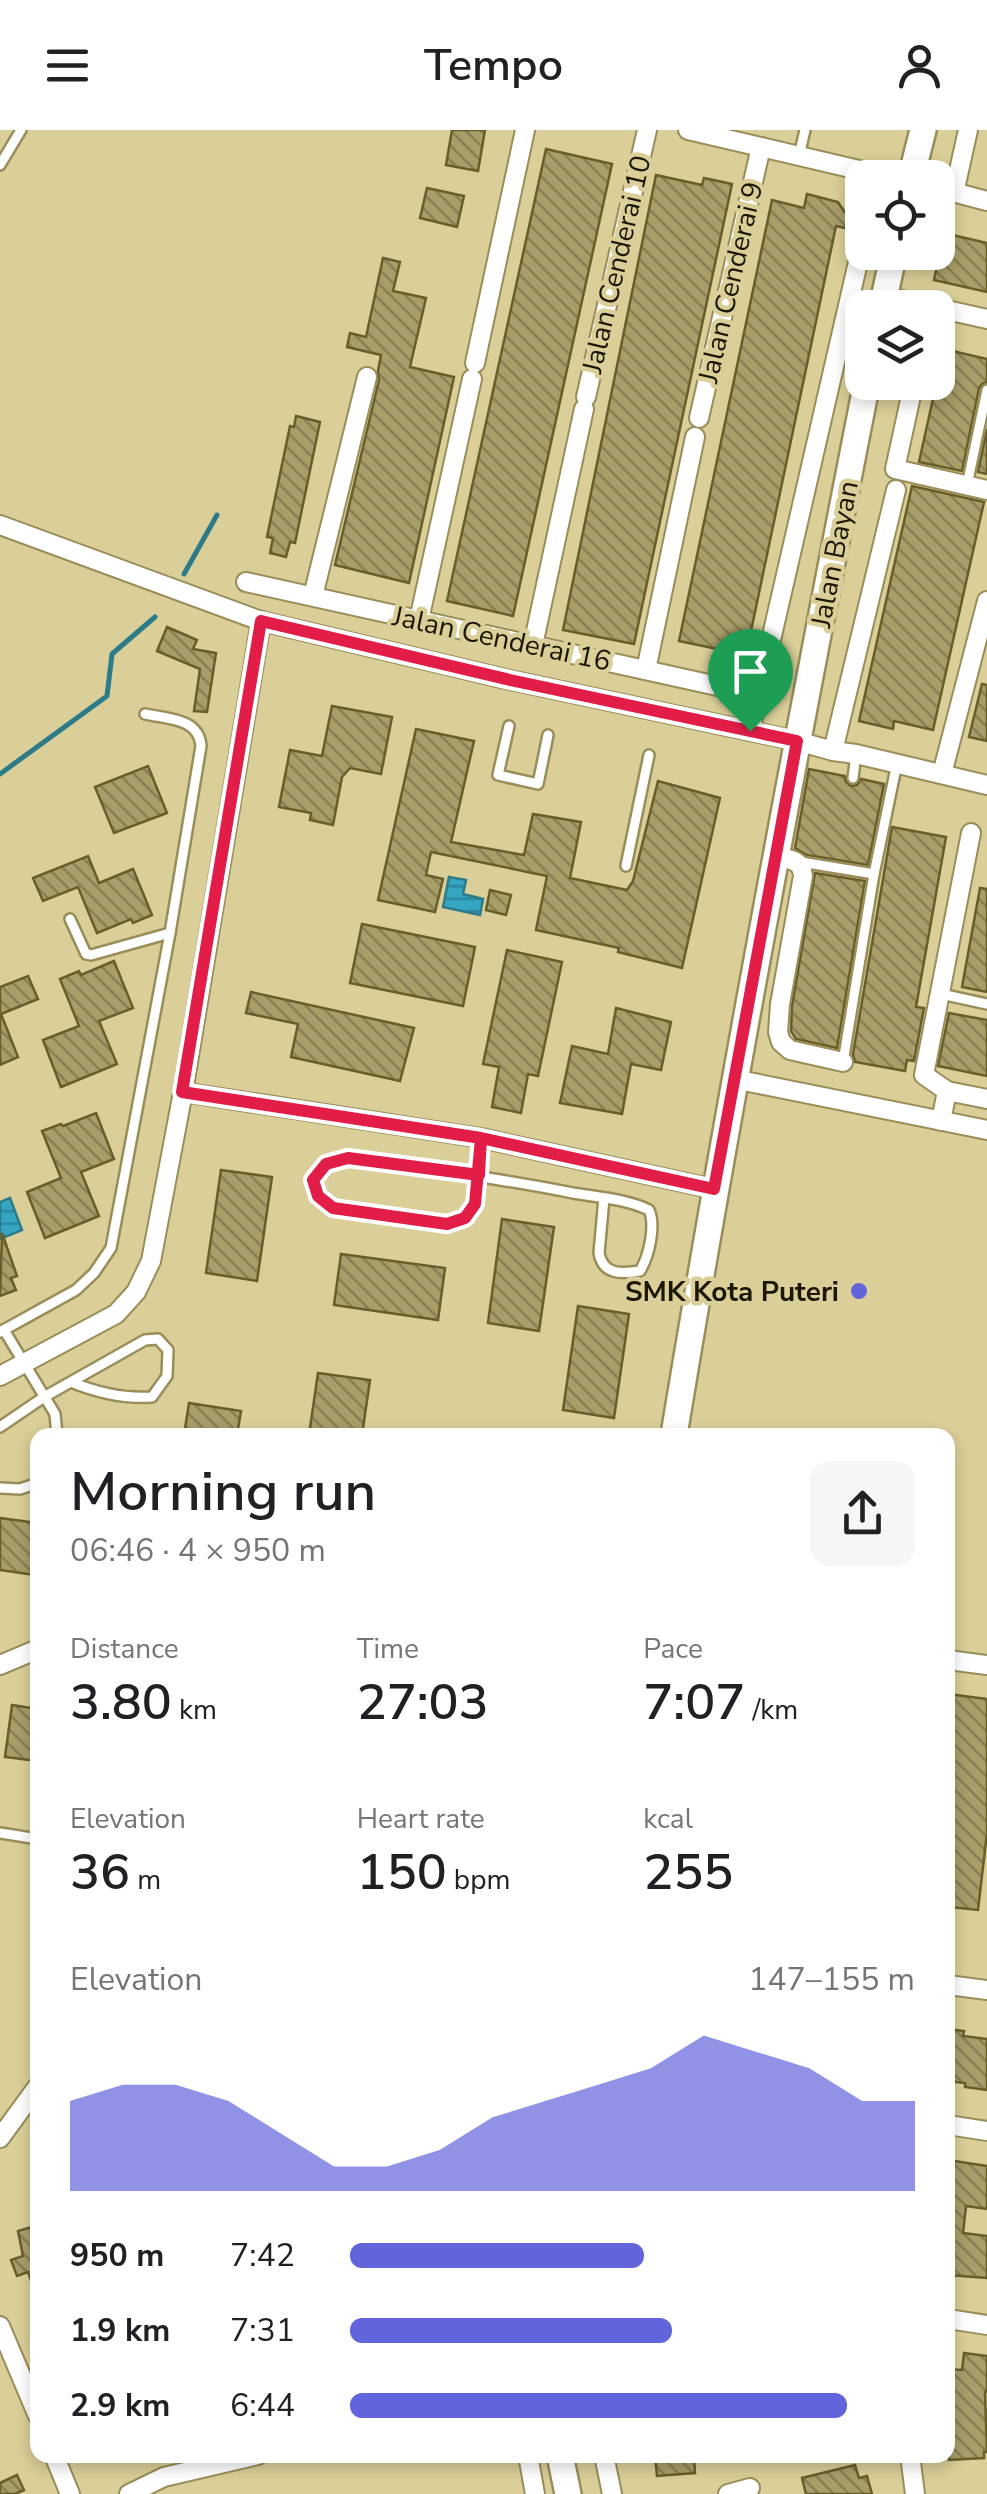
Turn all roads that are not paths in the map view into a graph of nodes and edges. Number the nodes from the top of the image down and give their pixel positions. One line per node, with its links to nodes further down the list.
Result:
1 (20, 130): 11 (lane)
2 (525, 130): 30 (street)
3 (647, 130): 32 (street, Jalan Cenderai 10)
4 (688, 130): 8 (street)
5 (805, 130): 9 (lane)
6 (922, 130): 10 (street)
7 (968, 130): 12 (street)
8 (760, 147): 9 (street); 33 (street, Jalan Cenderai 9)
9 (799, 156): 13 (street)
10 (915, 160)
11 (0, 165)
12 (955, 166)
13 (845, 168)
14 (955, 193): 15 (street)
15 (987, 202)
16 (856, 270): 34 (street)
17 (955, 312): 18 (street)
18 (987, 319)
19 (367, 376): 28 (street)
20 (987, 390): 23 (lane)
21 (863, 400): 39 (street, Jalan Bayan)
22 (910, 400): 23 (street)
23 (967, 486): 25 (street)
24 (896, 490): 40 (street)
25 (987, 490)
26 (0, 525): 31 (street)
27 (246, 582): 28 (street, Jalan Cenderai 16)
28 (313, 596): 30 (street, Jalan Cenderai 16)
29 (987, 600): 44 (street)
30 (419, 620): 32 (street, Jalan Cenderai 16)
31 (261, 621): 37 (street); 58 (street)
32 (533, 645): 33 (street, Jalan Cenderai 16)
33 (646, 670): 34 (street, Jalan Cenderai 16)
34 (758, 694): 37 (street)
35 (145, 714): 52 (lane)
36 (508, 726): 38 (lane)
37 (750, 731): 39 (street)
38 (548, 736)
39 (797, 741): 40 (street); 48 (street, Jalan Bayan)
40 (833, 752): 41 (street)
41 (856, 754): 43 (street); 45 (lane)
42 (649, 755): 49 (lane)
43 (896, 763): 44 (street); 50 (lane)
44 (942, 774): 46 (street)
45 (853, 778)
46 (987, 785)
47 (972, 833): 53 (street)
48 (787, 859): 50 (lane); 55 (street); 56 (street, Jalan Bayan)
49 (626, 866)
50 (874, 874): 55 (lane)
51 (70, 919): 52 (lane)
52 (170, 933): 66 (lane)
53 (940, 994): 54 (lane); 57 (street)
54 (987, 1004)
55 (844, 1062)
56 (734, 1079): 60 (street); 64 (street, Jalan Bayan)
57 (947, 1091): 59 (street); 60 (street)
58 (182, 1092): 62 (street); 67 (street)
59 (987, 1099)
60 (941, 1121): 61 (street)
61 (987, 1130)
62 (481, 1138): 63 (lane); 64 (street)
63 (479, 1175): 63 (lane); 65 (lane)
64 (714, 1189): 73 (street, Jalan Bayan)
65 (604, 1198): 65 (lane)
66 (2, 1331): 67 (lane)
67 (23, 1364): 68 (street); 70 (lane)
68 (0, 1376)
69 (70, 1382): 69 (lane); 70 (lane)
70 (44, 1397): 71 (lane); 72 (lane)
71 (0, 1427)
72 (56, 1428)
73 (675, 1428)
74 (30, 1485): 75 (lane)
75 (0, 1488)
76 (30, 1652): 78 (street)
77 (955, 1661): 79 (street)
78 (0, 1665)
79 (987, 1665)
80 (0, 1832): 81 (lane)
81 (30, 1838)
82 (955, 1986): 83 (street)
83 (987, 1990)
84 (30, 2097): 87 (street)
85 (955, 2127): 86 (street)
86 (987, 2131)
87 (0, 2138)
88 (955, 2321): 89 (street)
89 (987, 2325)
90 (0, 2326): 91 (street)
91 (30, 2397)
92 (57, 2463): 99 (street)
93 (224, 2463): 100 (street)
94 (529, 2463): 101 (street)
95 (562, 2463): 102 (street)
96 (606, 2463): 103 (street)
97 (911, 2463): 105 (street)
98 (750, 2488): 104 (street)
99 (70, 2494)
100 (129, 2494)
101 (535, 2494)
102 (568, 2494)
103 (612, 2494)
104 (728, 2494)
105 (915, 2494)

